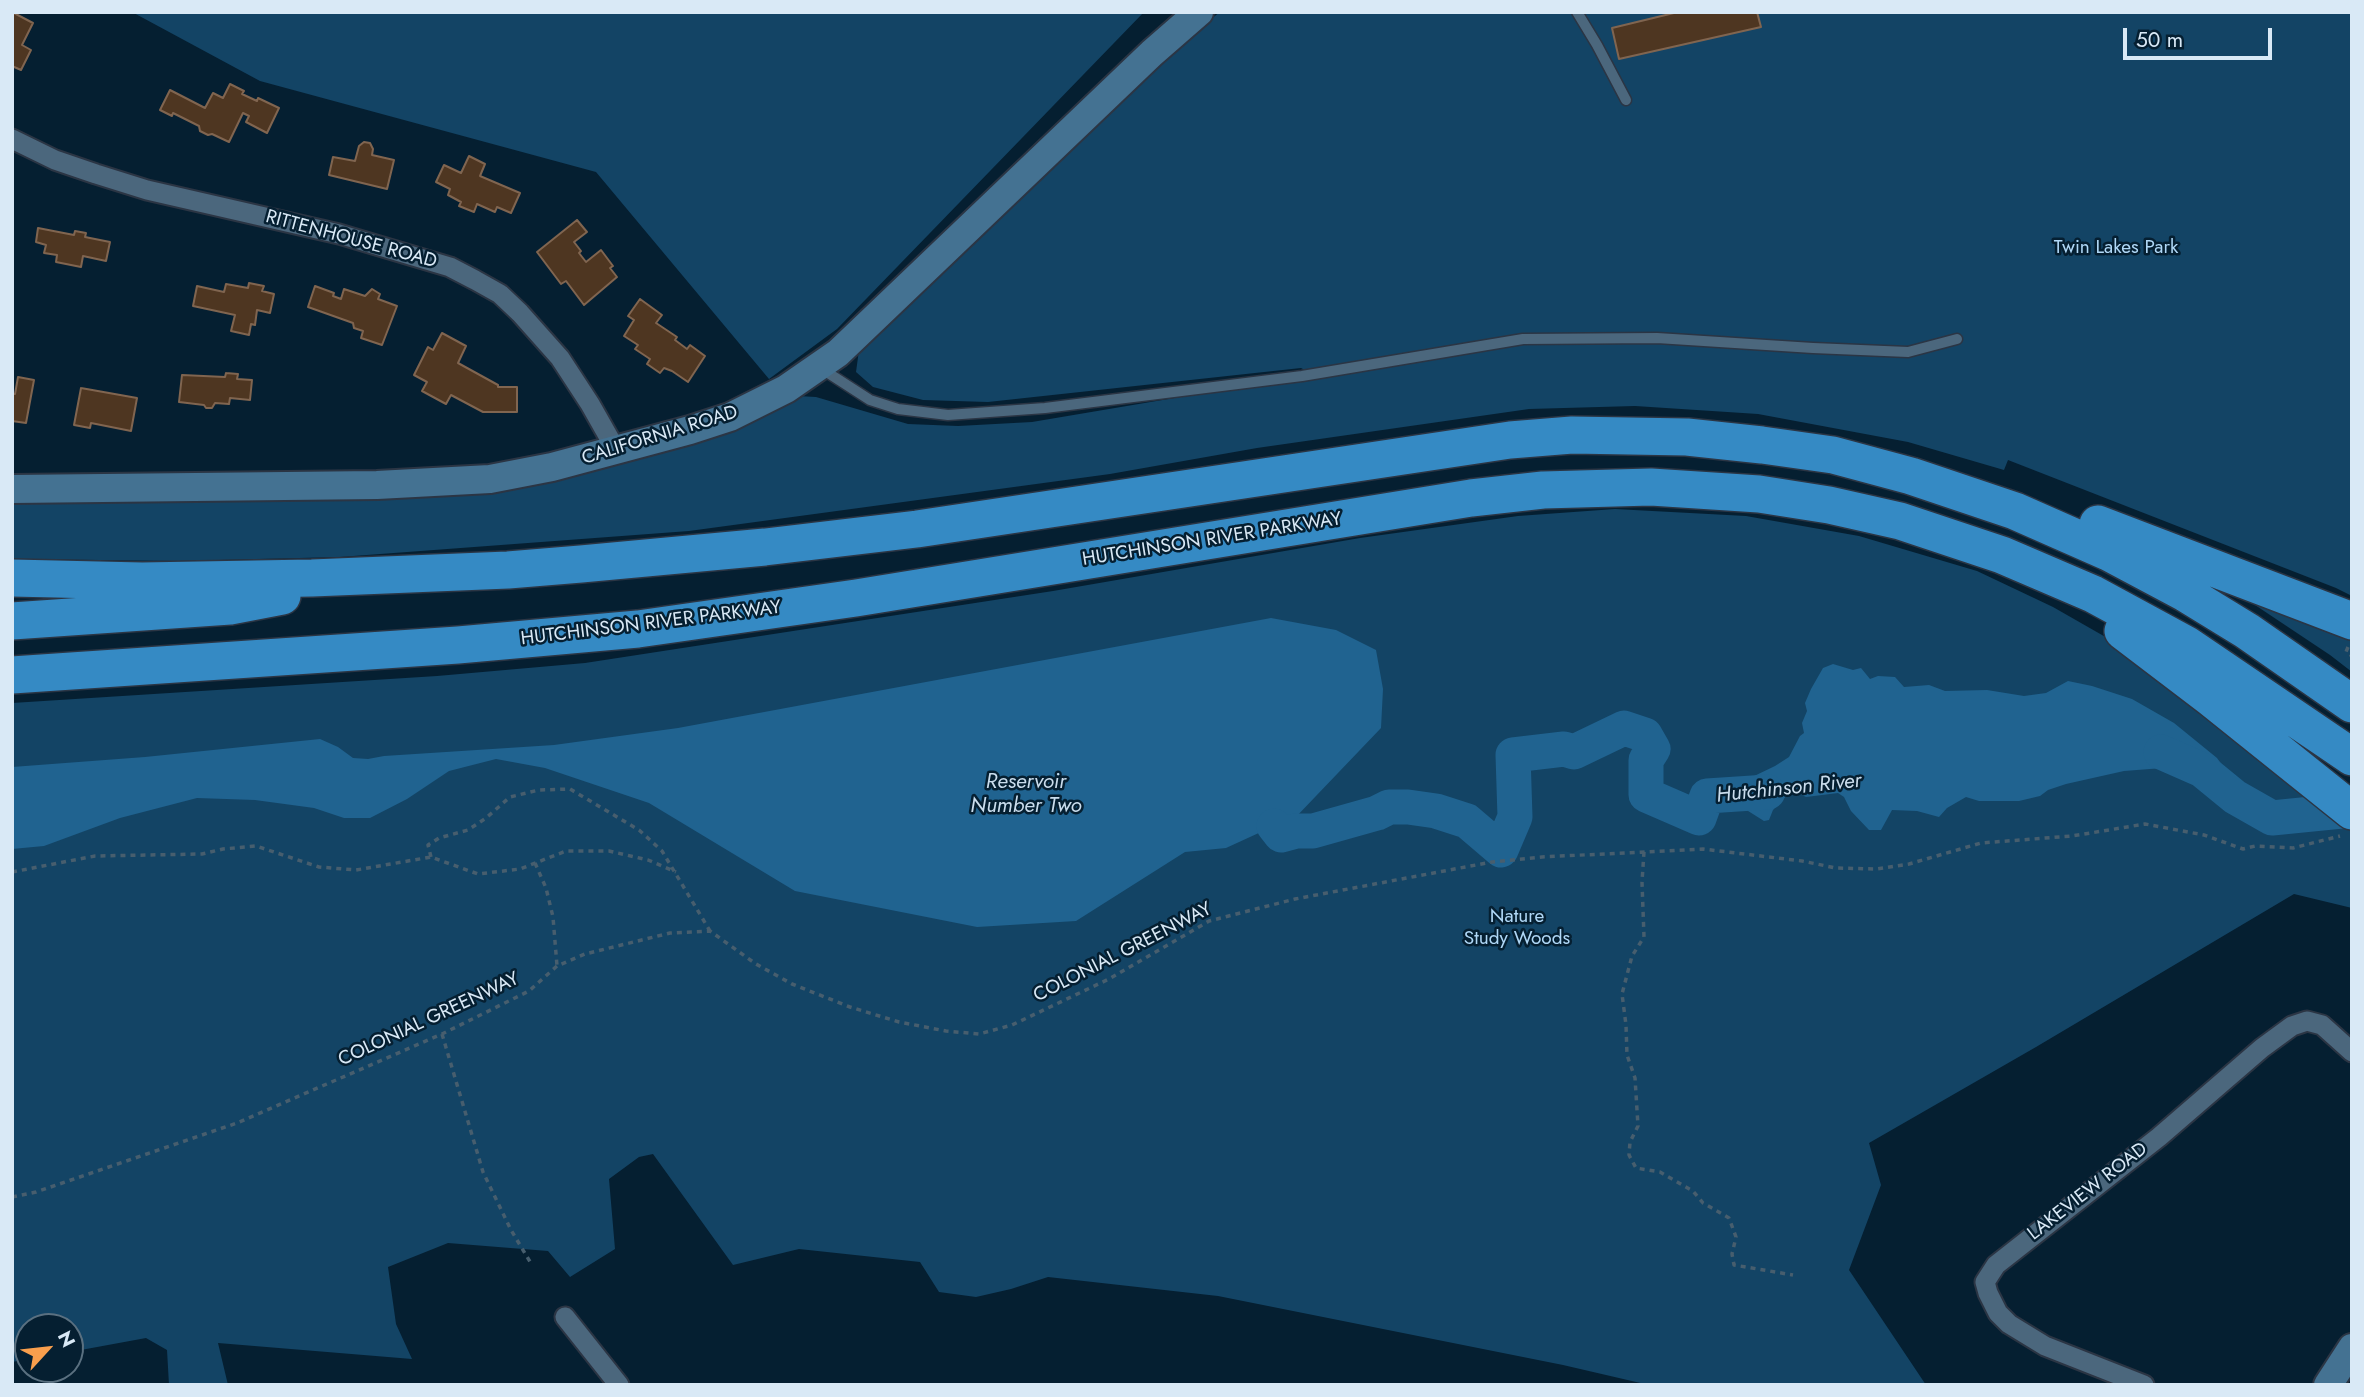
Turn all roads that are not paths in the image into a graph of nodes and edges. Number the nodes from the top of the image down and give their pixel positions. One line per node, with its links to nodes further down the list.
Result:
1 (1199, 12): 6 (main road, CALIFORNIA ROAD)
2 (1577, 12): 3 (lane)
3 (1626, 100)
4 (12, 139): 7 (street, RITTENHOUSE ROAD)
5 (1957, 339): 6 (lane)
6 (819, 367): 7 (main road, CALIFORNIA ROAD)
7 (616, 450): 8 (main road, CALIFORNIA ROAD)
8 (12, 489)
9 (1952, 489): 10 (highway); 14 (highway); 16 (highway)
10 (389, 575): 11 (highway); 13 (highway)
11 (12, 578)
12 (2060, 579): 15 (highway, HUTCHINSON RIVER PARKWAY); 17 (highway, HUTCHINSON RIVER PARKWAY); 18 (highway)
13 (12, 621)
14 (2352, 621)
15 (12, 675)
16 (2352, 705)
17 (2352, 757)
18 (2352, 811)
19 (2352, 1052): 23 (street, LAKEVIEW ROAD)
20 (565, 1317): 22 (street)
21 (2352, 1348): 24 (main road)
22 (619, 1385)
23 (2144, 1385)
24 (2328, 1385)

